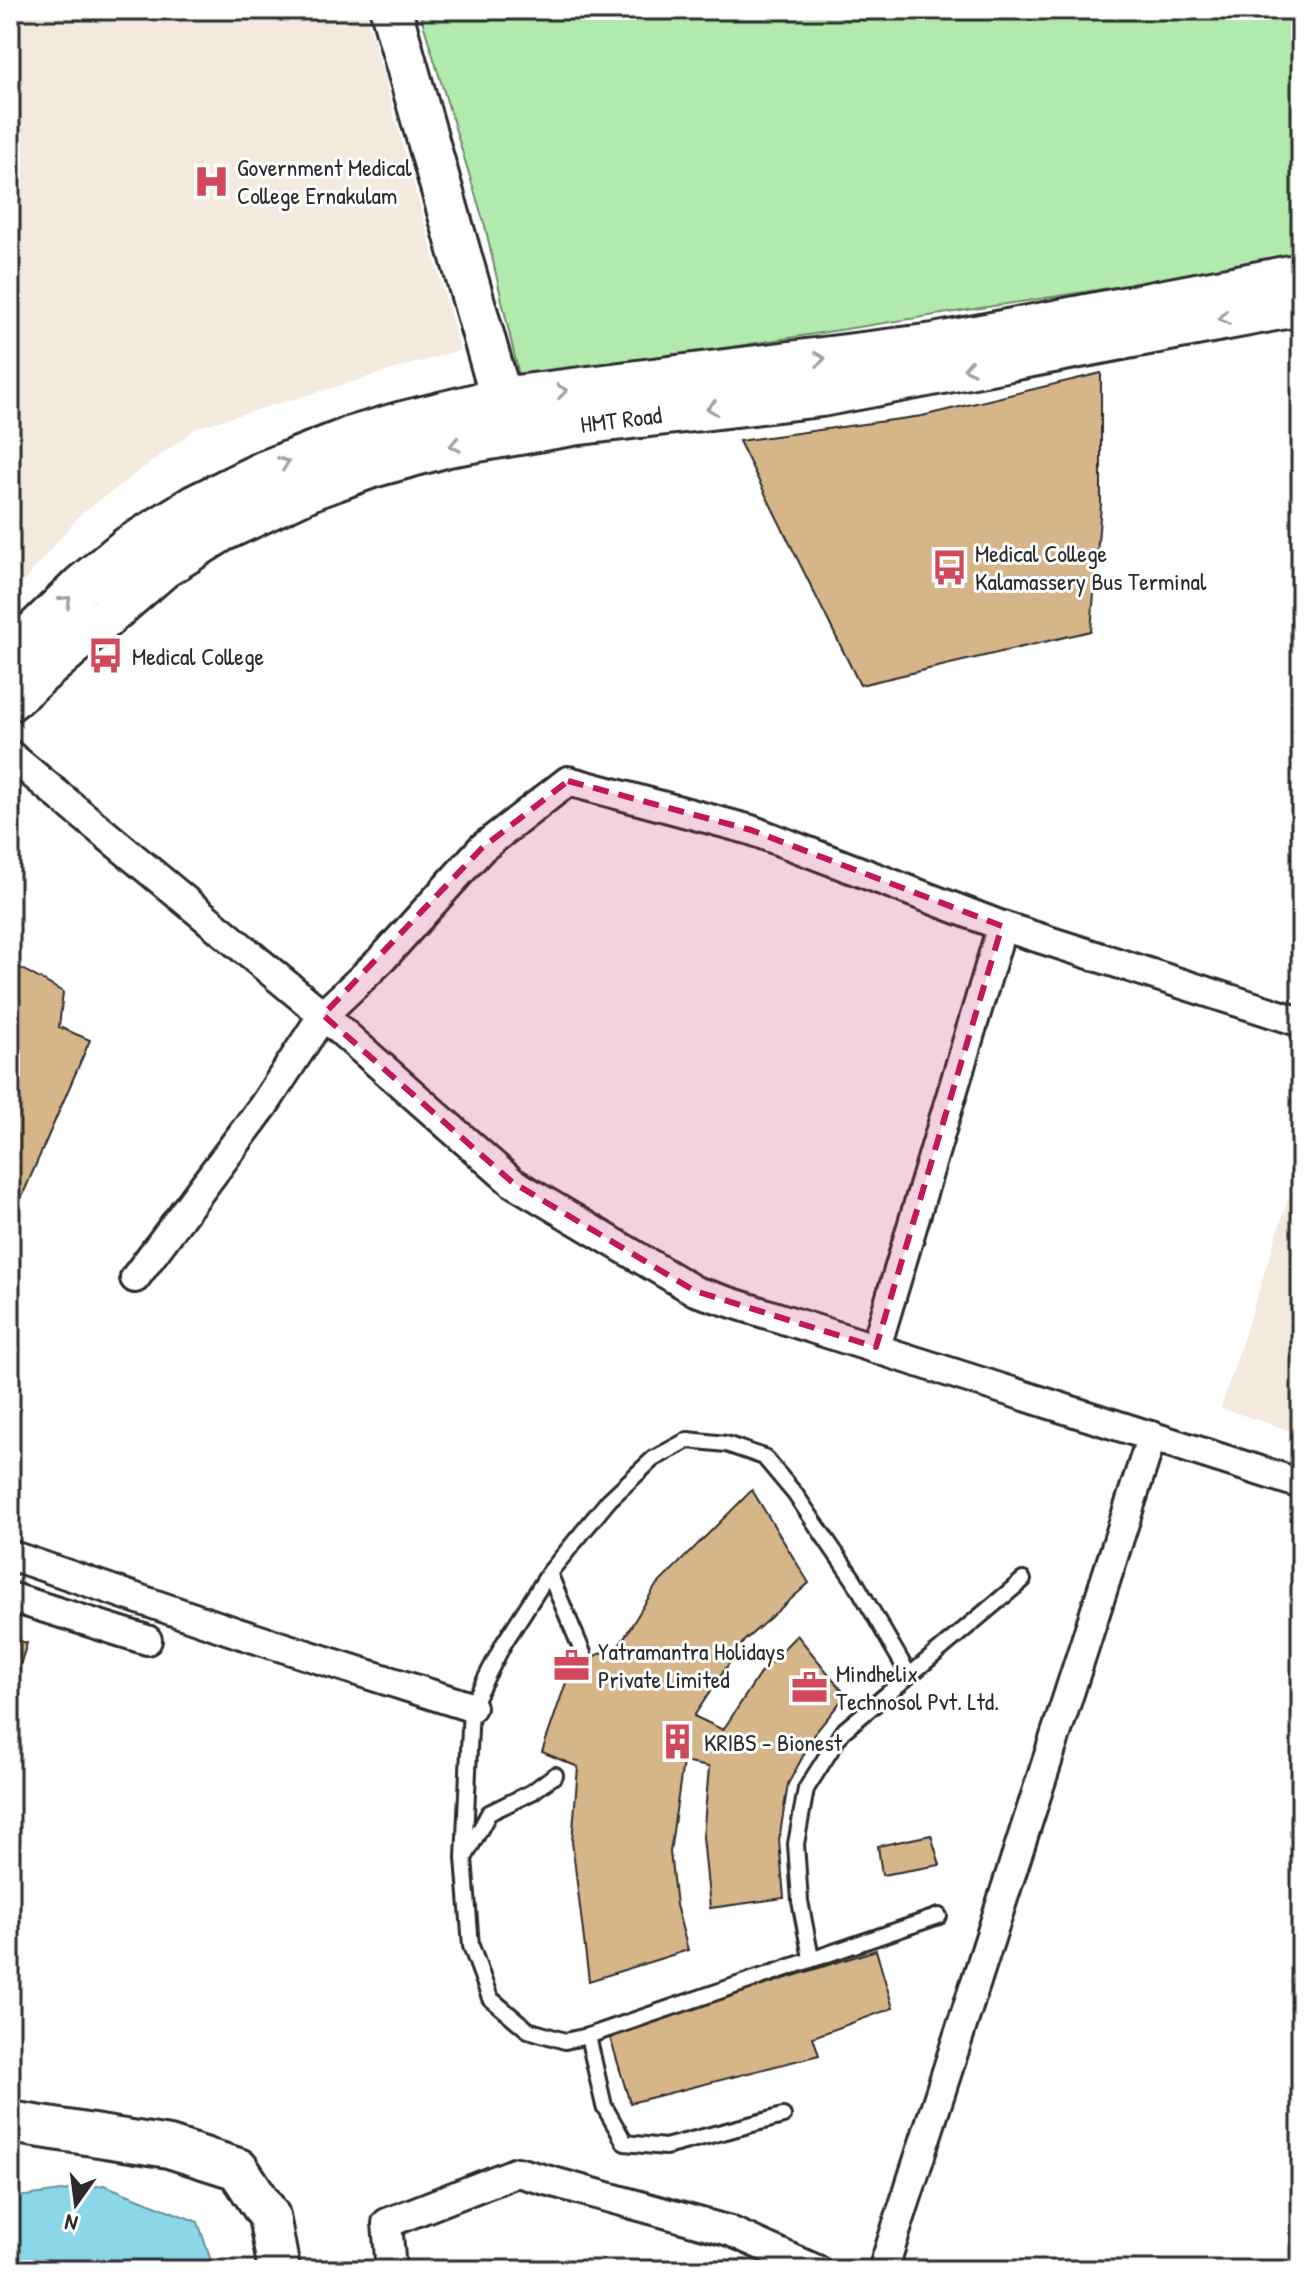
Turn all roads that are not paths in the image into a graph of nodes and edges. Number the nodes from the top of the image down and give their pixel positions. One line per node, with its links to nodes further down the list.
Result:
1 (391, 10): 4 (main road)
2 (1301, 274): 4 (main road, HMT Road, one-way to 2)
3 (1301, 305): 4 (main road, HMT Road, one-way to 4)
4 (503, 417): 5 (main road, HMT Road, one-way to 4); 6 (main road, HMT Road, one-way to 6)
5 (10, 655)
6 (10, 700)
7 (10, 755): 9 (street)
8 (1002, 926): 9 (street); 10 (street); 12 (street)
9 (323, 1015): 11 (street); 12 (street)
10 (1301, 1022)
11 (135, 1278)
12 (876, 1347): 13 (street)
13 (1152, 1436): 14 (street); 33 (street)
14 (1301, 1484)
15 (10, 1555): 22 (street)
16 (549, 1573): 20 (lane); 21 (lane); 22 (lane)
17 (1023, 1580): 21 (lane)
18 (10, 1597): 19 (street)
19 (147, 1640)
20 (583, 1653)
21 (909, 1675): 26 (lane)
22 (471, 1707): 24 (lane)
23 (555, 1775): 24 (lane)
24 (464, 1858): 27 (lane)
25 (939, 1916): 26 (lane)
26 (811, 1958): 27 (lane)
27 (588, 2036): 28 (lane)
28 (783, 2116)
29 (10, 2122): 30 (main road)
30 (279, 2270)
31 (391, 2270): 32 (street)
32 (817, 2270)
33 (883, 2270)

